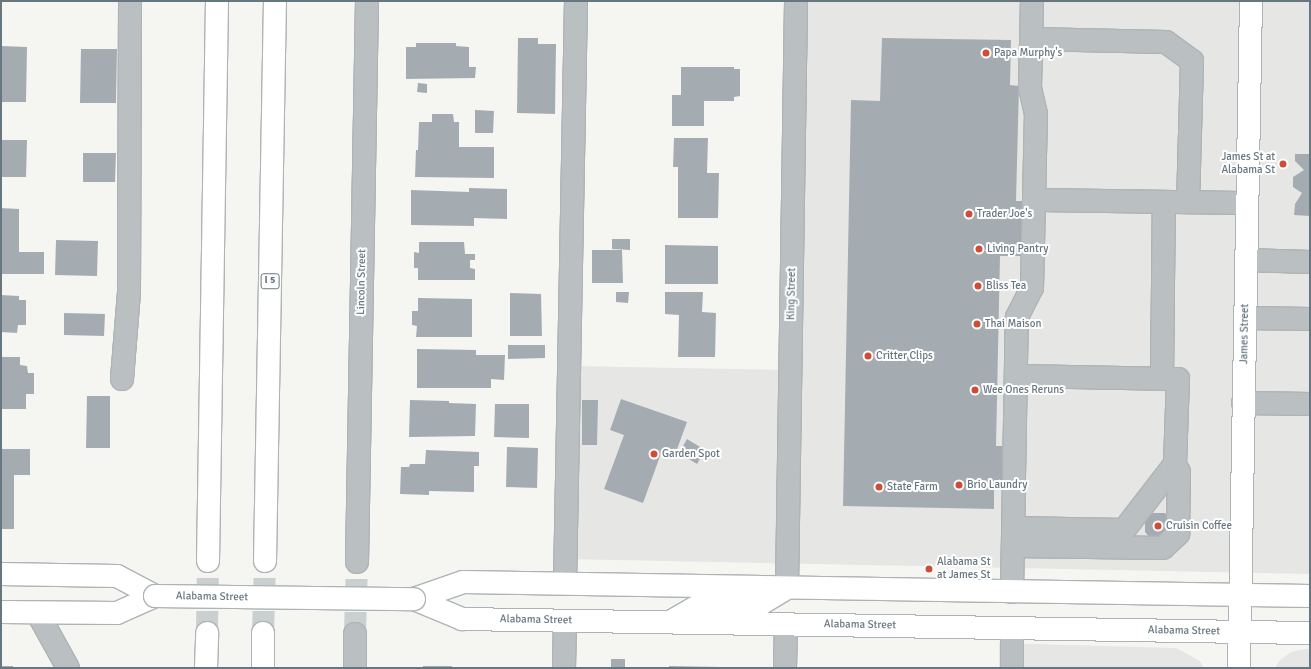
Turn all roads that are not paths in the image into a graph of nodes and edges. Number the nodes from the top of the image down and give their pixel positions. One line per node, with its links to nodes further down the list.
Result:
1 (130, 1): 19 (street)
2 (217, 1): 25 (main road)
3 (275, 1): 26 (main road, I 5)
4 (367, 1): 27 (street, Lincoln Street)
5 (576, 1): 29 (street)
6 (796, 1): 30 (street, King Street)
7 (1032, 1): 9 (street)
8 (1251, 1): 13 (main road, James Street)
9 (1032, 39): 10 (street); 12 (street)
10 (1034, 200): 11 (street); 18 (street)
11 (1164, 202): 12 (street); 20 (street)
12 (1188, 202): 13 (street)
13 (1247, 203): 14 (main road, James Street)
14 (1246, 260): 15 (street); 16 (main road, James Street)
15 (1310, 262)
16 (1245, 318): 17 (street); 21 (main road, James Street)
17 (1310, 319)
18 (1016, 376): 20 (street); 24 (street)
19 (122, 379)
20 (1162, 379): 23 (street)
21 (1243, 403): 22 (street); 33 (main road, James Street)
22 (1310, 404)
23 (1175, 464): 24 (street); 24 (street)
24 (1013, 537): 31 (street)
25 (208, 561)
26 (264, 561)
27 (357, 562)
28 (1, 574): 32 (main road, Alabama Street)
29 (565, 584): 30 (main road, Alabama Street); 35 (main road, Alabama Street)
30 (786, 588): 31 (main road, Alabama Street); 39 (main road)
31 (1012, 592): 33 (main road, Alabama Street)
32 (155, 596): 35 (main road, Alabama Street, bridge); 37 (main road, Alabama Street)
33 (1240, 596): 34 (main road, Alabama Street); 42 (main road, James Street)
34 (1310, 596)
35 (414, 599): 38 (main road, Alabama Street)
36 (1, 612): 37 (main road, Alabama Street)
37 (37, 612): 47 (street)
38 (565, 621): 39 (main road, Alabama Street); 51 (street)
39 (669, 622): 40 (main road, Alabama Street)
40 (786, 624): 41 (main road, Alabama Street); 52 (street)
41 (1012, 628): 42 (main road, Alabama Street); 53 (street)
42 (1239, 632): 45 (main road, Alabama Street); 54 (main road, James Street)
43 (207, 633): 48 (main road)
44 (263, 633): 49 (main road)
45 (1310, 633)
46 (355, 634): 50 (street)
47 (68, 668)
48 (206, 668)
49 (263, 668)
50 (355, 668)
51 (564, 668)
52 (785, 668)
53 (1012, 668)
54 (1239, 668)

